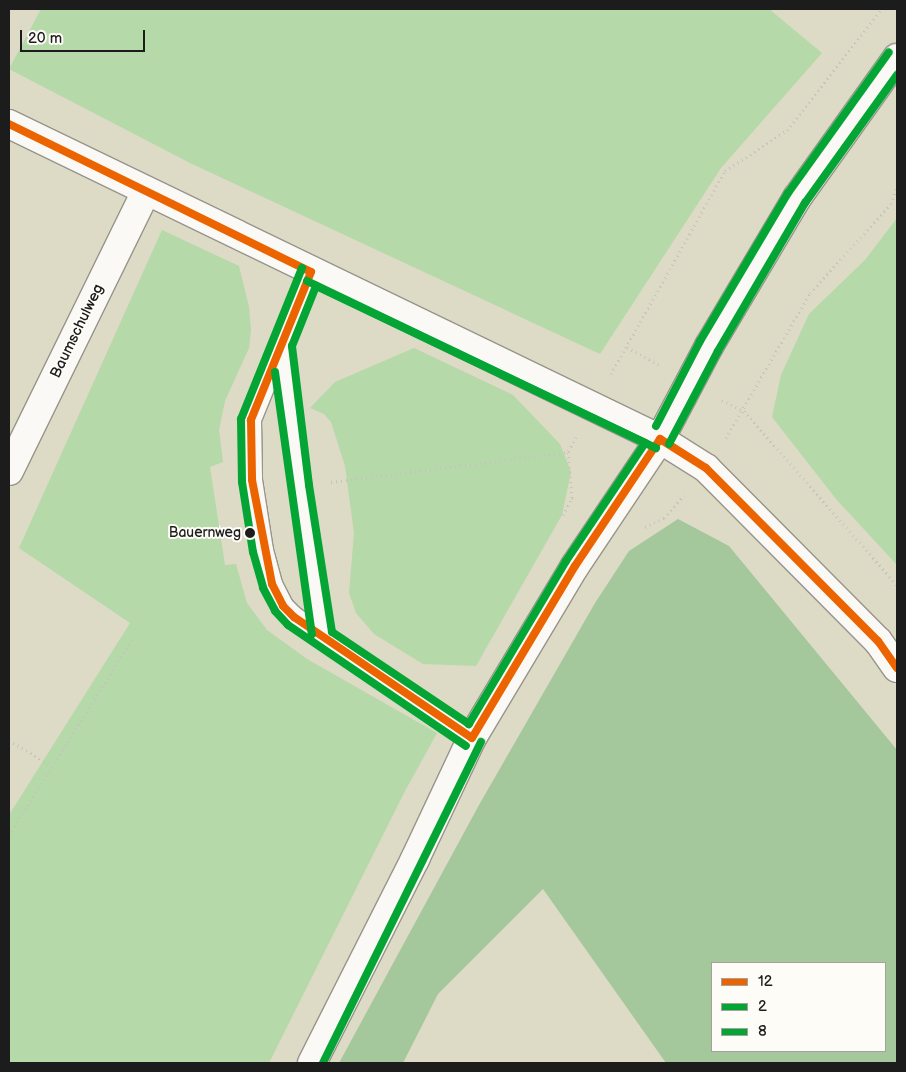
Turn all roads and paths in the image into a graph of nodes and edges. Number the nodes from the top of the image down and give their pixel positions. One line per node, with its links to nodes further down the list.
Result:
1 (882, 9): 8 (path)
2 (897, 58): 9 (street)
3 (9, 124): 5 (street)
4 (897, 187): 11 (path)
5 (146, 191): 6 (street); 15 (street, Baumschulweg)
6 (311, 272): 7 (lane); 10 (street)
7 (282, 345): 16 (lane); 20 (lane)
8 (626, 347): 9 (path); 10 (path)
9 (689, 382): 11 (path); 12 (street)
10 (592, 407): 12 (street); 13 (path)
11 (744, 412): 14 (path); 18 (path)
12 (660, 439): 14 (street); 17 (street)
13 (568, 452): 16 (path); 17 (path)
14 (706, 468): 17 (path); 21 (street)
15 (9, 471)
16 (299, 486): 20 (lane)
17 (608, 515): 22 (street)
18 (897, 585)
19 (133, 638): 24 (path)
20 (323, 638): 22 (lane)
21 (897, 668)
22 (472, 738): 26 (street)
23 (9, 740): 24 (path)
24 (52, 766): 25 (path)
25 (9, 835)
26 (312, 1063)

